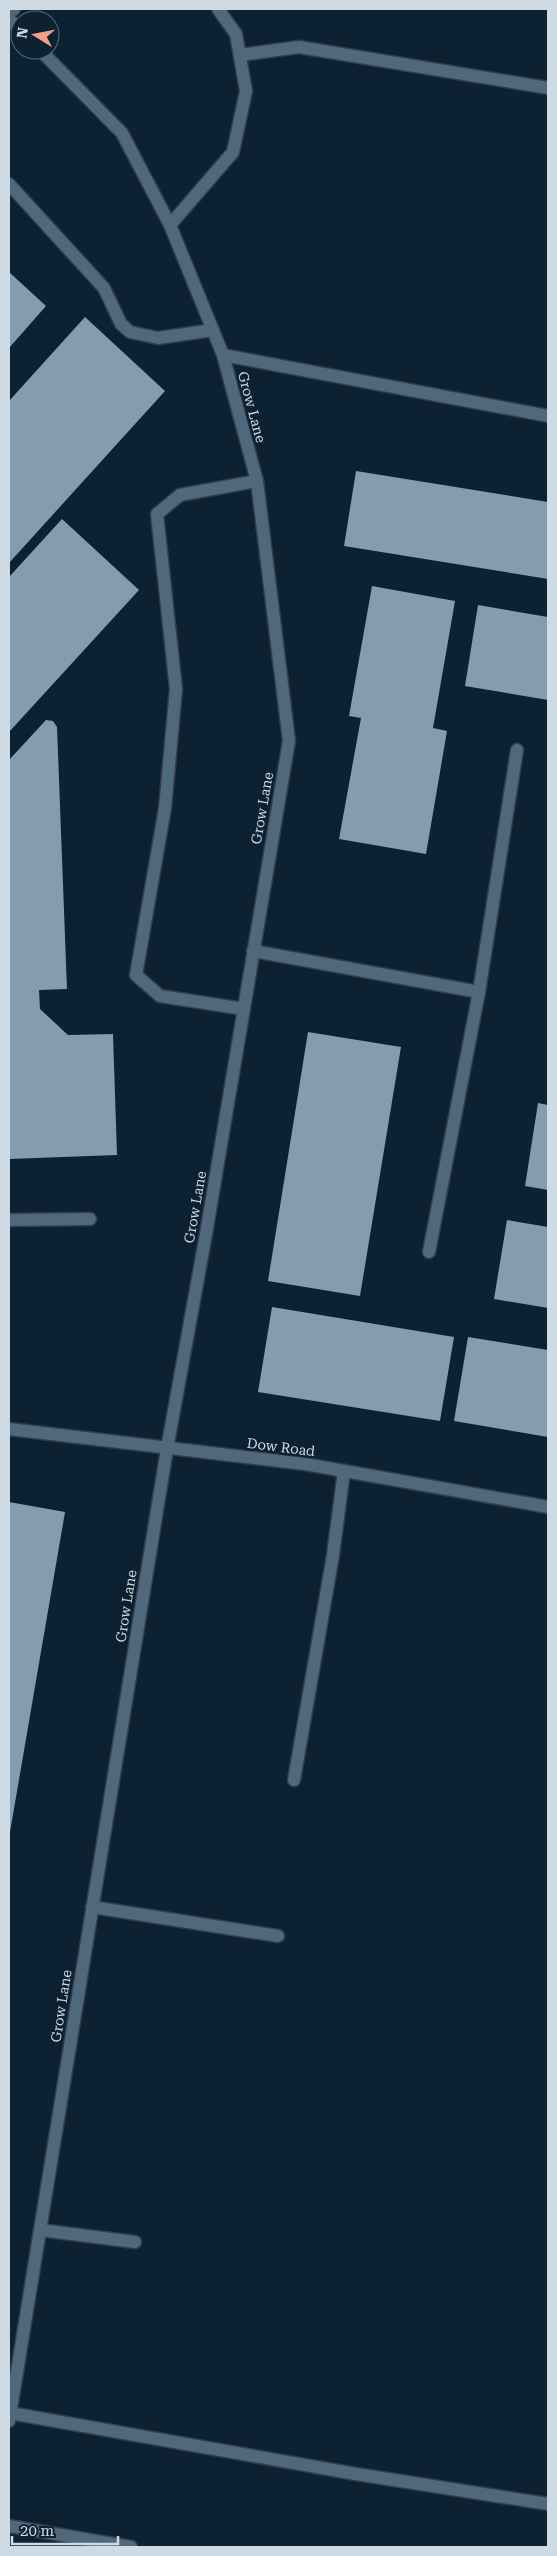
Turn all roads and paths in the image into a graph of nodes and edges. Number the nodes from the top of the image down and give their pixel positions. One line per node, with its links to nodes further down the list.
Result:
1 (14, 9): 3 (street)
2 (218, 9): 4 (street)
3 (9, 12)
4 (240, 55): 6 (street); 8 (street)
5 (50, 60): 8 (street, Grow Lane)
6 (548, 88)
7 (9, 184): 9 (street)
8 (170, 225): 9 (street, Grow Lane)
9 (213, 330): 10 (street, Grow Lane)
10 (223, 355): 11 (street); 12 (street, Grow Lane)
11 (548, 416)
12 (257, 480): 14 (street, Grow Lane); 16 (street)
13 (517, 750): 15 (street)
14 (254, 952): 15 (street); 16 (street, Grow Lane)
15 (480, 992): 19 (street)
16 (244, 1010): 21 (street, Grow Lane)
17 (90, 1219): 18 (street)
18 (9, 1220)
19 (429, 1252)
20 (9, 1429): 21 (street, Dow Road)
21 (167, 1448): 22 (street, Dow Road); 25 (street, Grow Lane)
22 (344, 1472): 23 (street, Dow Road); 24 (street)
23 (548, 1507)
24 (294, 1780)
25 (92, 1907): 26 (street); 27 (street, Grow Lane)
26 (278, 1936)
27 (40, 2230): 28 (street); 29 (street, Grow Lane)
28 (135, 2242)
29 (10, 2417): 30 (street)
30 (548, 2504)
31 (9, 2526): 32 (street)
32 (131, 2547)

